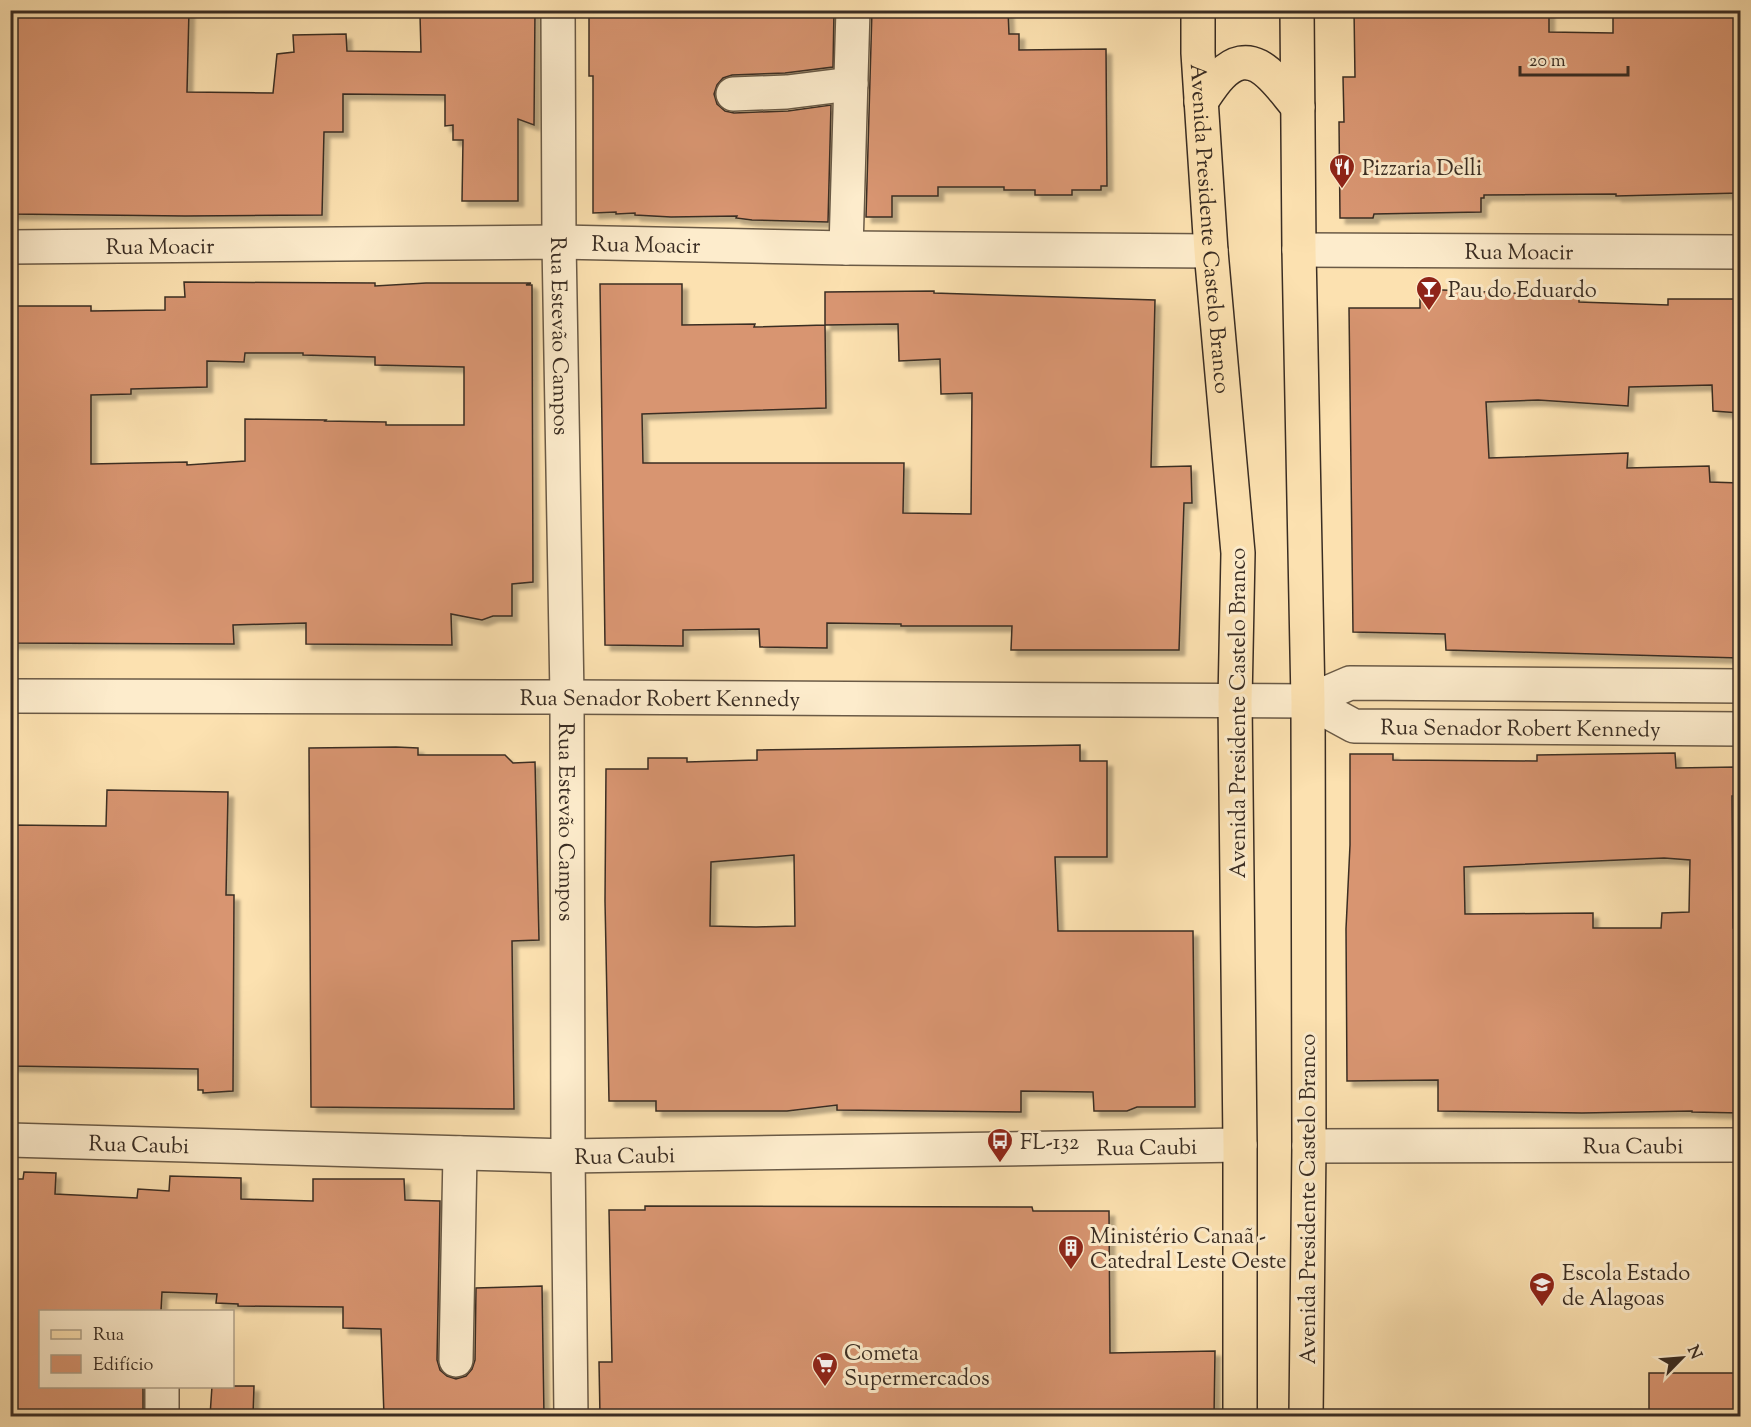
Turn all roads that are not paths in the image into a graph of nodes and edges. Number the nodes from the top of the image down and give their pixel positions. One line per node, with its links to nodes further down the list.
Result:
1 (558, 10): 9 (street, Rua Estevão Campos)
2 (853, 10): 5 (street)
3 (1198, 10): 7 (main road, Avenida Presidente Castelo Branco)
4 (1297, 10): 8 (main road, Avenida Presidente Castelo Branco)
5 (851, 84): 6 (street); 11 (street)
6 (733, 94)
7 (1201, 102): 8 (main road); 13 (main road, Avenida Presidente Castelo Branco)
8 (1298, 107): 12 (main road, Avenida Presidente Castelo Branco)
9 (559, 242): 10 (street, Rua Moacir); 11 (street, Rua Moacir); 17 (street, Rua Estevão Campos)
10 (10, 247)
11 (846, 248): 13 (street, Rua Moacir)
12 (1299, 250): 14 (street, Rua Moacir); 19 (main road, Avenida Presidente Castelo Branco)
13 (1211, 251): 18 (main road, Avenida Presidente Castelo Branco)
14 (1740, 252)
15 (1740, 686): 19 (street, Rua Senador Robert Kennedy)
16 (10, 696): 17 (street, Rua Senador Robert Kennedy)
17 (567, 697): 18 (street, Rua Senador Robert Kennedy); 26 (street, Rua Estevão Campos)
18 (1235, 701): 19 (street, Rua Senador Robert Kennedy); 22 (main road, Avenida Presidente Castelo Branco)
19 (1308, 701): 20 (street, Rua Senador Robert Kennedy); 24 (main road, Avenida Presidente Castelo Branco)
20 (1740, 729)
21 (10, 1140): 25 (street, Rua Caubi)
22 (1240, 1145): 26 (street, Rua Caubi); 31 (main road, Avenida Presidente Castelo Branco)
23 (1740, 1145): 24 (street, Rua Caubi)
24 (1309, 1146): 32 (main road, Avenida Presidente Castelo Branco)
25 (460, 1153): 26 (street, Rua Caubi); 27 (street)
26 (568, 1156): 30 (street, Rua Estevão Campos)
27 (456, 1360)
28 (162, 1388): 29 (street)
29 (162, 1416)
30 (571, 1416)
31 (1240, 1416)
32 (1306, 1416)

